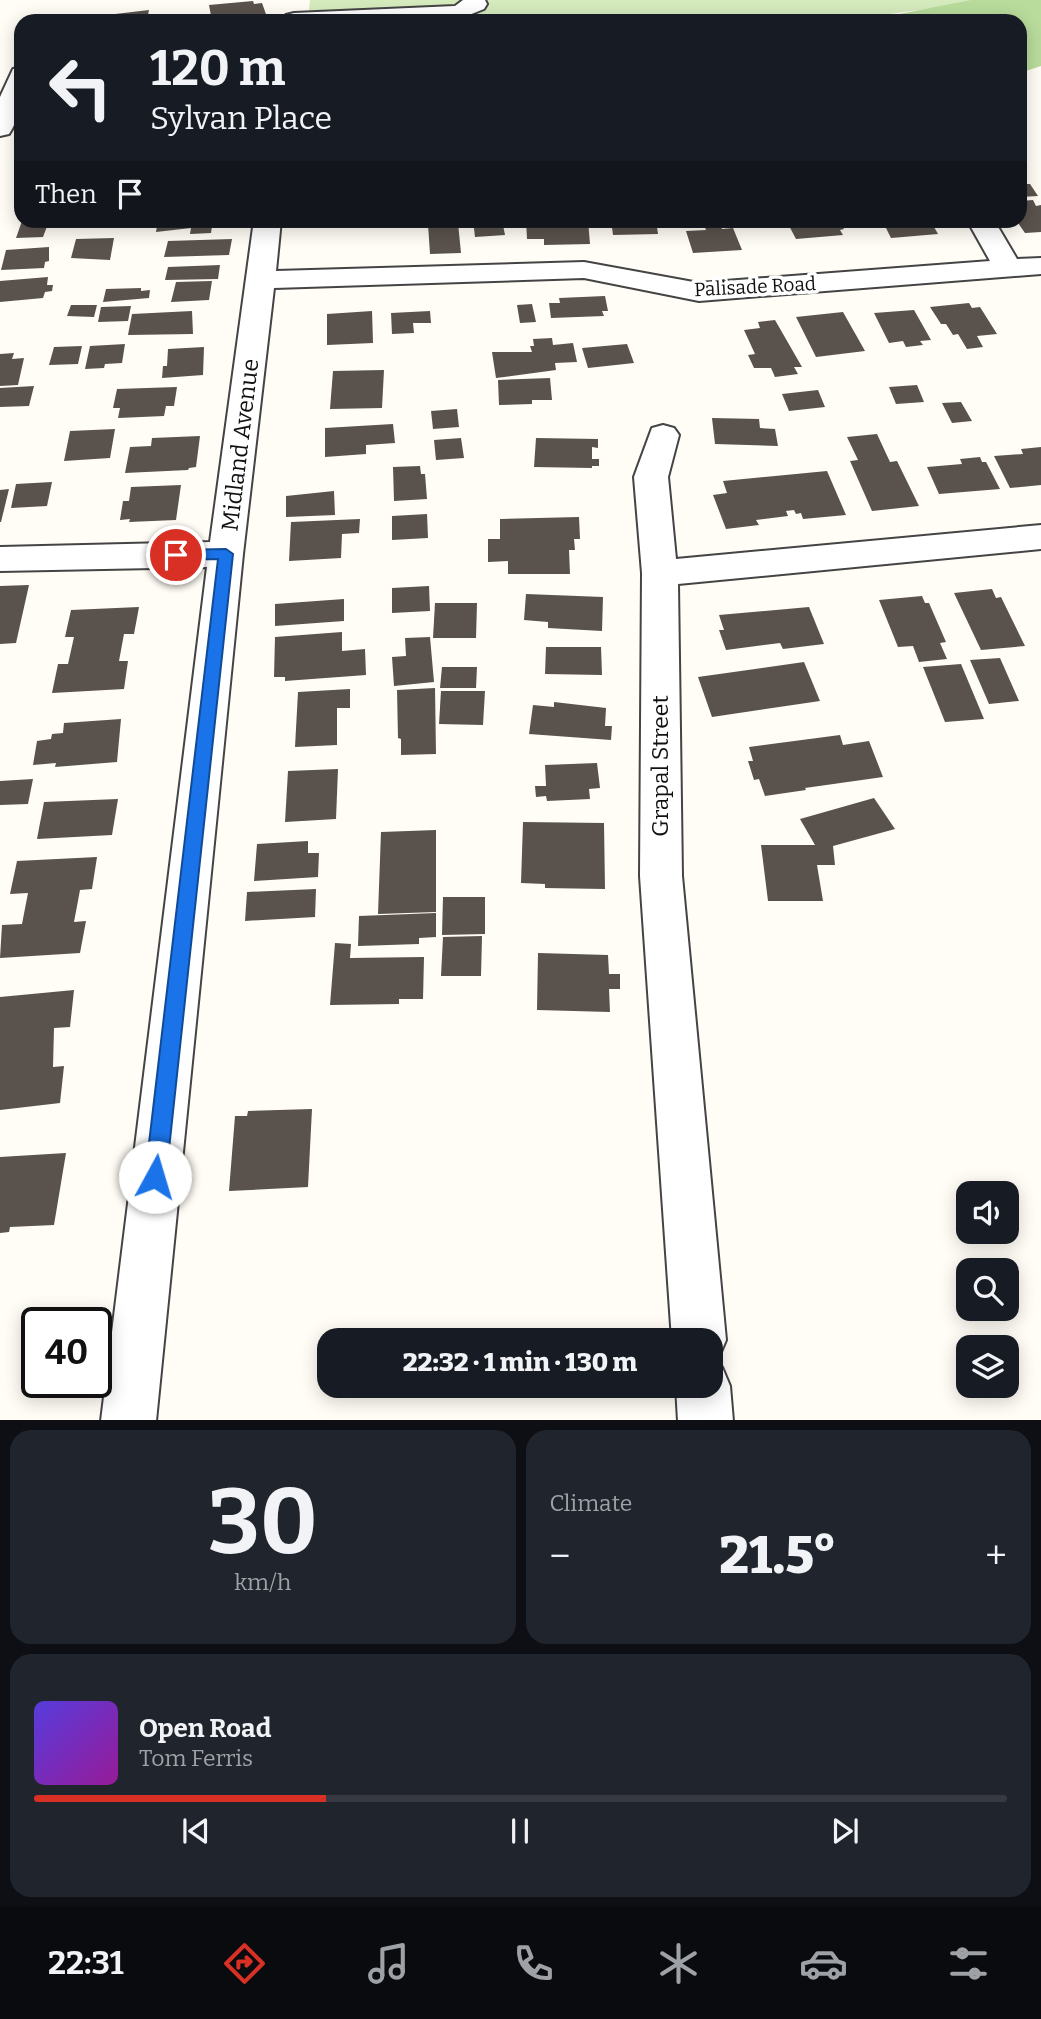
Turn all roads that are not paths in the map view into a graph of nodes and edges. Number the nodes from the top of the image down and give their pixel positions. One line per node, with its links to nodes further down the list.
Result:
1 (474, 0): 2 (street)
2 (295, 14)
3 (14, 92): 4 (street)
4 (0, 129)
5 (267, 228): 9 (street, Midland Avenue)
6 (985, 228): 8 (street)
7 (1041, 266): 8 (street, Palisade Road)
8 (1008, 269): 9 (street, Palisade Road)
9 (260, 280): 12 (street, Midland Avenue)
10 (663, 435): 14 (street, Grapal Street)
11 (1041, 537): 14 (street)
12 (226, 554): 13 (street); 17 (street, Midland Avenue)
13 (0, 559)
14 (660, 573): 15 (street, Grapal Street)
15 (698, 1328)
16 (704, 1398): 18 (street)
17 (128, 1420)
18 (706, 1420)

